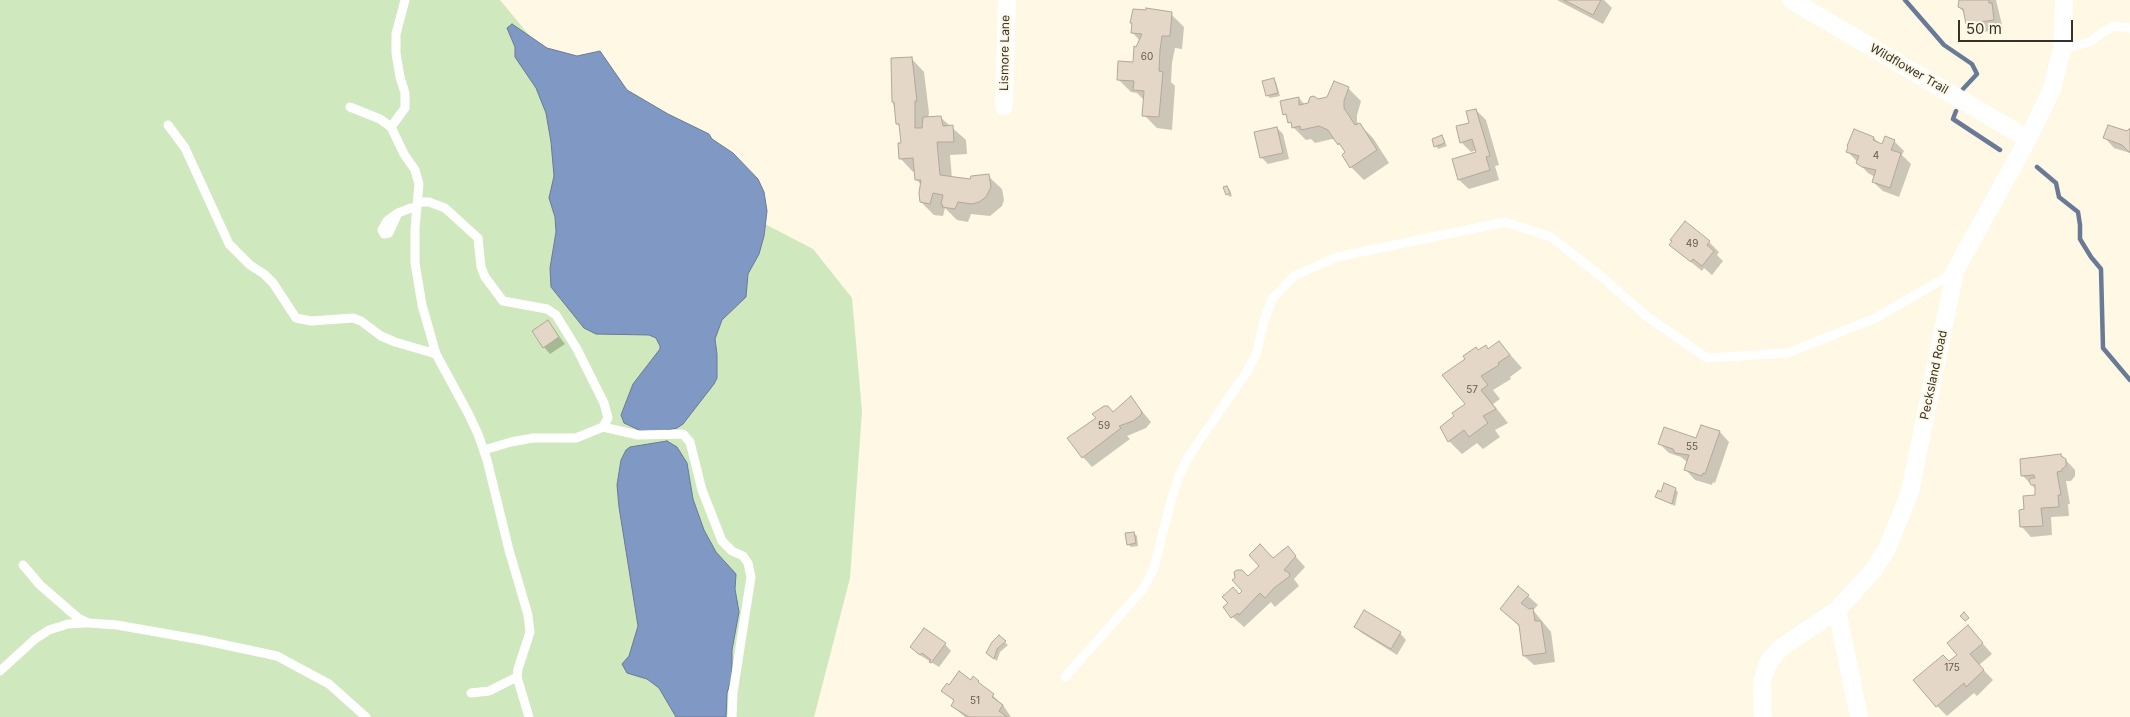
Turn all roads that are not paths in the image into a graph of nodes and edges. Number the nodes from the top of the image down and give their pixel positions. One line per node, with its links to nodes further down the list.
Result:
1 (405, 0): 10 (lane)
2 (1006, 0): 7 (street, Lismore Lane)
3 (1791, 0): 11 (street, Wildflower Trail)
4 (2064, 0): 6 (street, Pecksland Road)
5 (2130, 28): 6 (lane)
6 (2062, 49): 11 (street, Pecksland Road)
7 (1004, 106)
8 (350, 108): 10 (lane)
9 (168, 125): 15 (lane)
10 (391, 127): 12 (lane)
11 (2028, 139): 14 (street, Pecksland Road)
12 (418, 205): 13 (lane); 15 (lane); 16 (lane)
13 (398, 213)
14 (1955, 271): 19 (street, Pecksland Road); 23 (lane)
15 (436, 354): 17 (lane)
16 (603, 427): 17 (lane); 27 (lane)
17 (484, 450): 22 (lane)
18 (23, 565): 20 (lane)
19 (1837, 610): 28 (street, Pecksland Road); 29 (street)
20 (89, 623): 21 (lane); 25 (lane)
21 (0, 671)
22 (517, 677): 24 (lane); 26 (lane)
23 (1065, 677)
24 (471, 693)
25 (366, 717)
26 (529, 717)
27 (732, 717)
28 (1763, 717)
29 (1859, 717)

